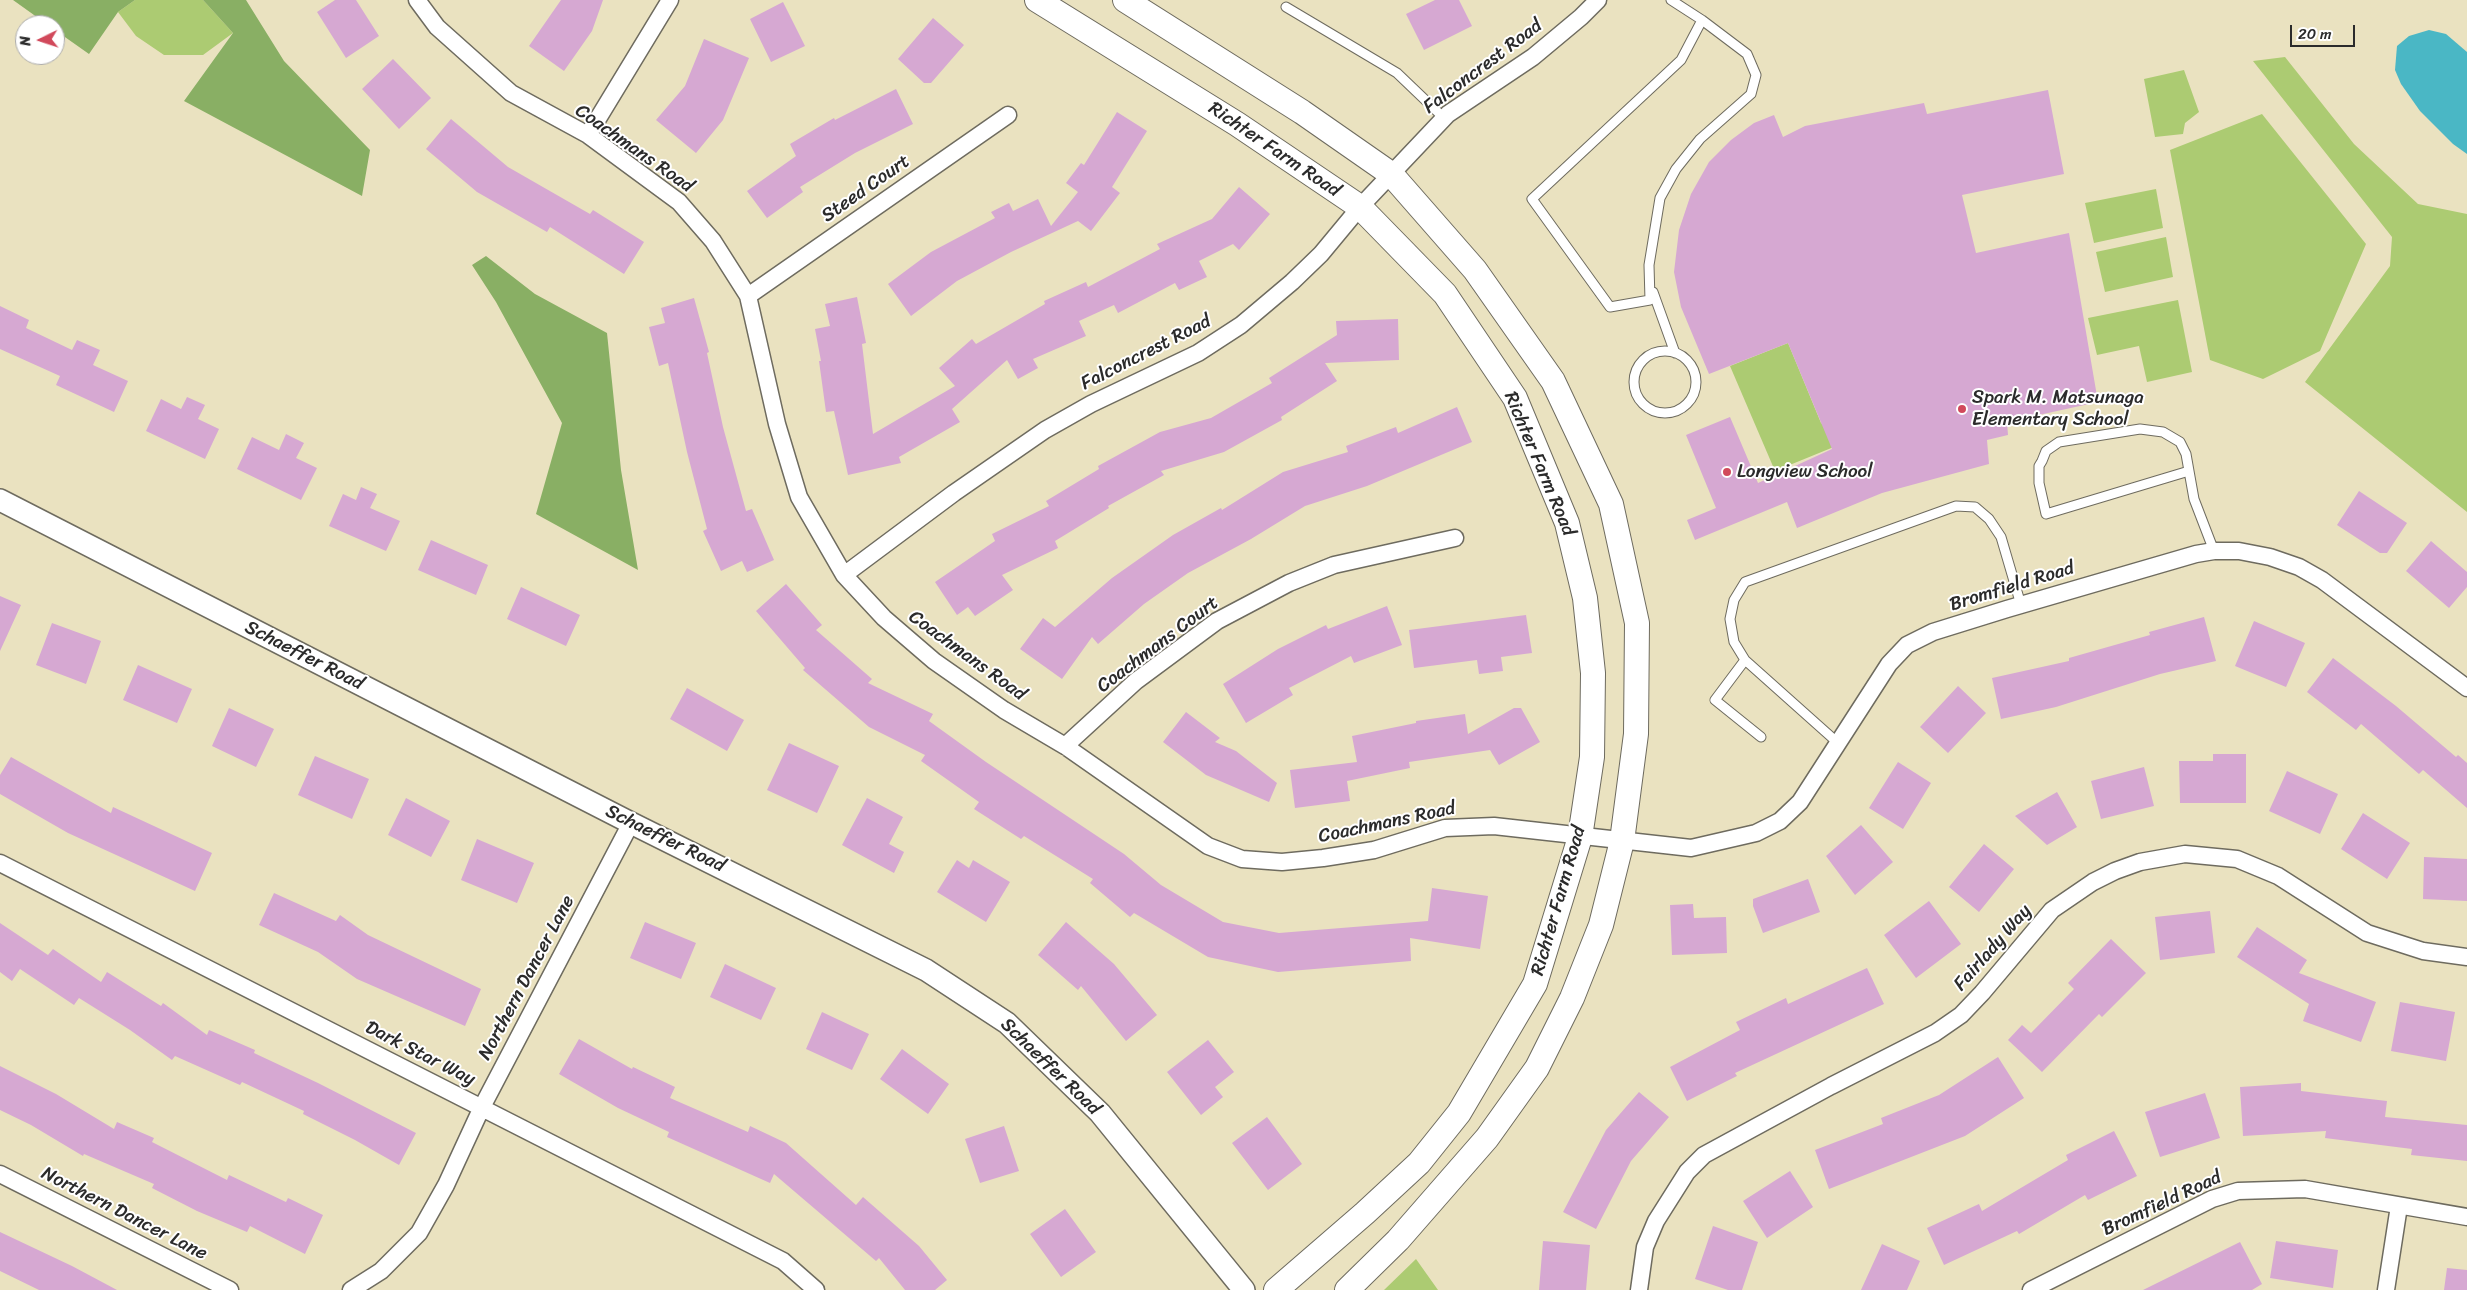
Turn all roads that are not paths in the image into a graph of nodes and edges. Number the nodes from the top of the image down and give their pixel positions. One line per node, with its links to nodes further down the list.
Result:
1 (417, 0): 11 (street, Coachmans Road)
2 (670, 0): 11 (street)
3 (1037, 0): 13 (main road, Richter Farm Road)
4 (1125, 0): 12 (main road)
5 (1598, 0): 10 (street, Falconcrest Road)
6 (1671, 0): 8 (lane)
7 (1286, 7): 10 (lane)
8 (1702, 20): 14 (lane); 14 (lane)
9 (1008, 114): 15 (street, Steed Court)
10 (1444, 118): 12 (street, Falconcrest Road)
11 (588, 135): 15 (street, Coachmans Road)
12 (1390, 174): 13 (street, Falconcrest Road); 30 (main road)
13 (1360, 208): 21 (street, Falconcrest Road); 29 (main road, Richter Farm Road)
14 (1650, 282): 16 (lane)
15 (748, 296): 21 (street, Coachmans Road)
16 (1675, 353): 16 (lane)
17 (2190, 470): 17 (lane); 20 (lane)
18 (0, 500): 28 (street, Schaeffer Road)
19 (1455, 538): 27 (street, Coachmans Court)
20 (2214, 552): 22 (street, Bromfield Road); 24 (street, Bromfield Road)
21 (844, 574): 27 (street, Coachmans Road)
22 (2021, 605): 23 (lane); 26 (street, Bromfield Road)
23 (1745, 660): 25 (lane); 26 (lane)
24 (2467, 688)
25 (1761, 737)
26 (1838, 743): 30 (street, Bromfield Road)
27 (1065, 746): 29 (street, Coachmans Road)
28 (631, 823): 33 (street, Northern Dancer Lane); 41 (street, Schaeffer Road)
29 (1580, 837): 30 (street, Coachmans Road); 42 (main road, Richter Farm Road)
30 (1622, 841): 37 (main road)
31 (0, 863): 33 (street, Dark Star Way)
32 (2467, 957): 43 (street, Fairlady Way)
33 (482, 1107): 39 (street, Northern Dancer Lane); 40 (street, Dark Star Way)
34 (0, 1174): 38 (street, Northern Dancer Lane)
35 (2399, 1206): 36 (street, Bromfield Road); 44 (street, Bromfield Road); 45 (street)
36 (2467, 1217)
37 (1354, 1287)
38 (230, 1290)
39 (351, 1290)
40 (816, 1290)
41 (1244, 1290)
42 (1276, 1290)
43 (1639, 1290)
44 (2031, 1290)
45 (2386, 1290)

